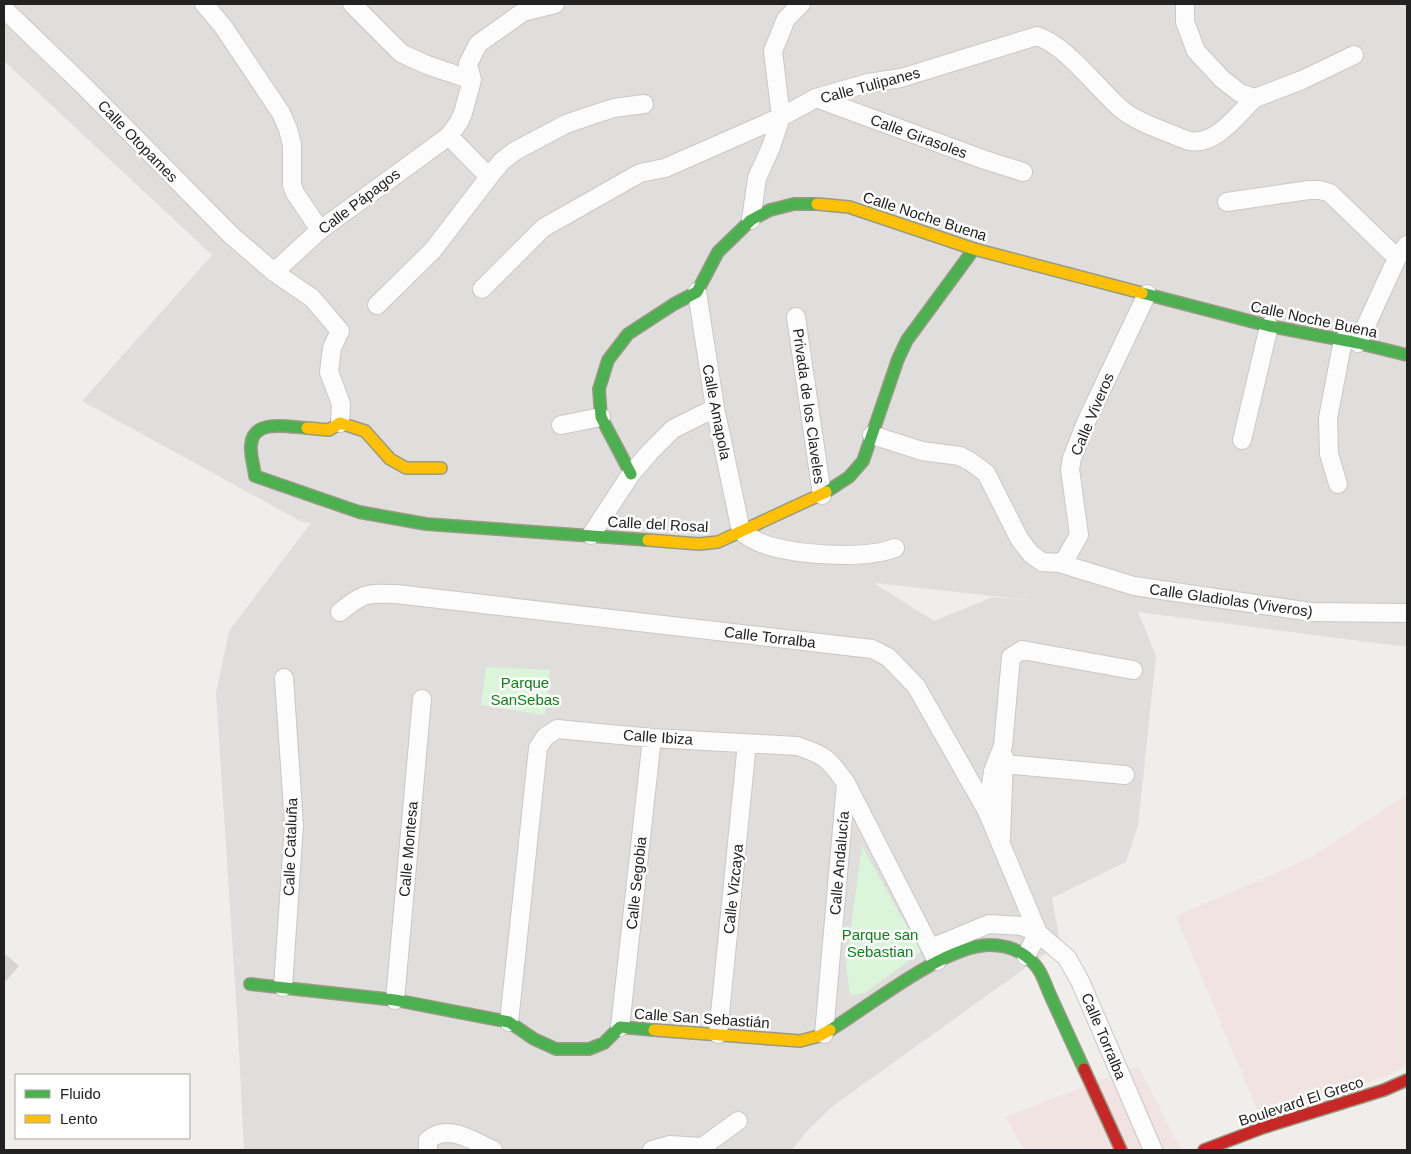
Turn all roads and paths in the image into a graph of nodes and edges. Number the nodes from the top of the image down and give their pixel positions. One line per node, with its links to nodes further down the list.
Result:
1 (204, 4): 18 (street)
2 (352, 4): 8 (street)
3 (555, 4): 8 (street, Calle Pápagos)
4 (801, 4): 12 (street)
5 (1185, 4): 10 (street)
6 (4, 9): 21 (street, Calle Otopames)
7 (1354, 56): 10 (street, Calle Tulipanes)
8 (472, 80): 13 (street, Calle Pápagos)
9 (816, 98): 10 (street, Calle Tulipanes); 12 (street, Calle Tulipanes); 14 (street, Calle Girasoles)
10 (1255, 98)
11 (644, 104): 15 (street)
12 (781, 117): 17 (street); 22 (street, Calle Tulipanes)
13 (448, 136): 15 (street); 18 (street, Calle Pápagos)
14 (1023, 172)
15 (489, 177): 25 (street)
16 (1227, 202): 20 (street)
17 (750, 220): 19 (street, Calle Noche Buena); 23 (street, Calle Noche Buena)
18 (320, 230): 21 (street, Calle Pápagos)
19 (974, 249): 24 (street, Calle Noche Buena); 34 (street, Calle del Rosal)
20 (1402, 251): 28 (street)
21 (274, 272): 32 (street, Calle Otopames)
22 (482, 290)
23 (697, 292): 30 (street, Calle Amapola); 31 (street)
24 (1147, 294): 27 (street, Calle Noche Buena); 43 (street, Calle Viveros)
25 (377, 305)
26 (796, 317): 39 (street, Privada de los Claveles)
27 (1269, 326): 28 (street, Calle Noche Buena); 35 (street)
28 (1350, 342): 29 (street, Calle Noche Buena); 38 (street)
29 (1407, 356)
30 (715, 408): 37 (street); 40 (street, Calle Amapola)
31 (601, 417): 33 (street); 37 (street)
32 (340, 423): 36 (street); 41 (street, Calle del Rosal)
33 (561, 425)
34 (872, 435): 39 (street, Calle del Rosal); 43 (street, Calle Gladiolas (Viveros))
35 (1242, 440)
36 (442, 468)
37 (631, 474): 41 (street)
38 (1338, 484)
39 (822, 494): 40 (street, Calle del Rosal)
40 (742, 531): 41 (street, Calle del Rosal); 42 (street)
41 (591, 535)
42 (895, 548)
43 (1059, 563): 45 (street, Calle Gladiolas (Viveros))
44 (340, 612): 55 (street, Calle Torralba)
45 (1407, 613)
46 (1133, 670): 51 (street)
47 (284, 678): 61 (street, Calle Cataluña)
48 (422, 699): 62 (street, Calle Montesa)
49 (652, 738): 50 (street, Calle Ibiza); 63 (street, Calle Ibiza); 64 (street, Calle Segobia)
50 (748, 743): 54 (street, Calle Ibiza); 65 (street, Calle Vizcaya)
51 (1003, 746): 52 (street); 55 (street)
52 (1004, 764): 53 (street); 56 (street)
53 (1124, 775)
54 (846, 783): 58 (street, Calle Ibiza); 66 (street, Calle Andalucía)
55 (987, 812): 56 (street, Calle Torralba)
56 (1001, 841): 57 (street, Calle Torralba)
57 (1038, 933): 58 (street, Calle Torralba); 59 (street); 75 (street, Calle Torralba)
58 (934, 955): 59 (street, Calle Torralba); 66 (street, Calle San Sebastián)
59 (1026, 956): 74 (street, Calle Torralba)
60 (250, 984): 61 (street, Calle San Sebastián)
61 (283, 987): 62 (street, Calle San Sebastián)
62 (394, 1000): 63 (street, Calle San Sebastián)
63 (509, 1022): 64 (street, Calle San Sebastián)
64 (620, 1027): 65 (street, Calle San Sebastián)
65 (718, 1034): 66 (street, Calle San Sebastián)
66 (824, 1034)
67 (1407, 1080): 69 (street, Boulevard El Greco)
68 (738, 1121): 70 (street)
69 (1262, 1128): 76 (street, Boulevard El Greco); 77 (street)
70 (700, 1149): 73 (street)
71 (428, 1150): 72 (street)
72 (493, 1150)
73 (652, 1150)
74 (1121, 1150)
75 (1153, 1150)
76 (1204, 1150)
77 (1221, 1150)

